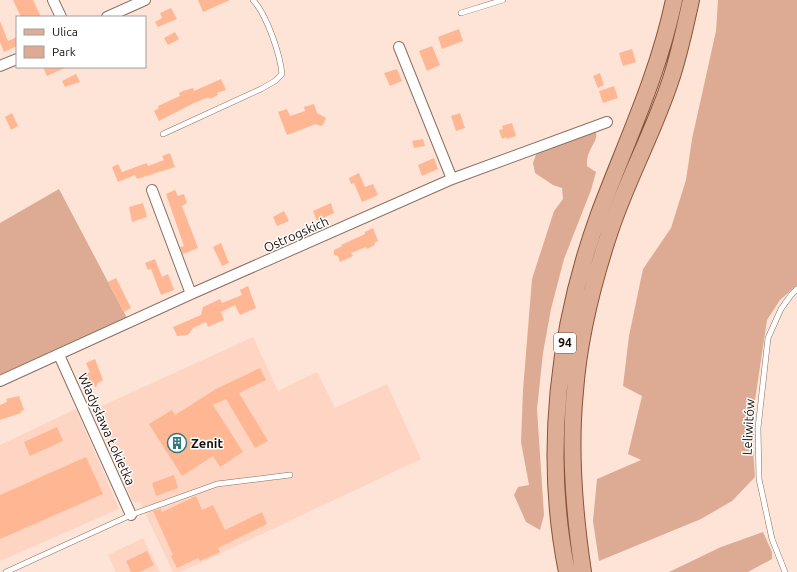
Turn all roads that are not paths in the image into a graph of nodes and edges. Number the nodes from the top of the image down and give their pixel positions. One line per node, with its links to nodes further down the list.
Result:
1 (53, 0): 8 (street)
2 (145, 0): 9 (street)
3 (253, 0): 14 (lane)
4 (503, 0): 7 (lane)
5 (674, 0): 24 (main road, 94)
6 (691, 0): 25 (main road, 94)
7 (461, 13)
8 (61, 16)
9 (109, 16)
10 (399, 46): 15 (street)
11 (16, 59): 12 (street)
12 (0, 66)
13 (607, 122): 15 (street, Ostrogskich)
14 (163, 134)
15 (452, 179): 18 (street, Ostrogskich)
16 (152, 190): 18 (street)
17 (797, 289): 26 (lane, Leliwitów)
18 (191, 294): 19 (street, Ostrogskich)
19 (59, 355): 20 (street, Ostrogskich); 22 (street, Władysława Łokietka)
20 (0, 382)
21 (290, 475): 22 (lane)
22 (132, 515): 23 (lane)
23 (6, 572)
24 (567, 572)
25 (583, 572)
26 (785, 572)

